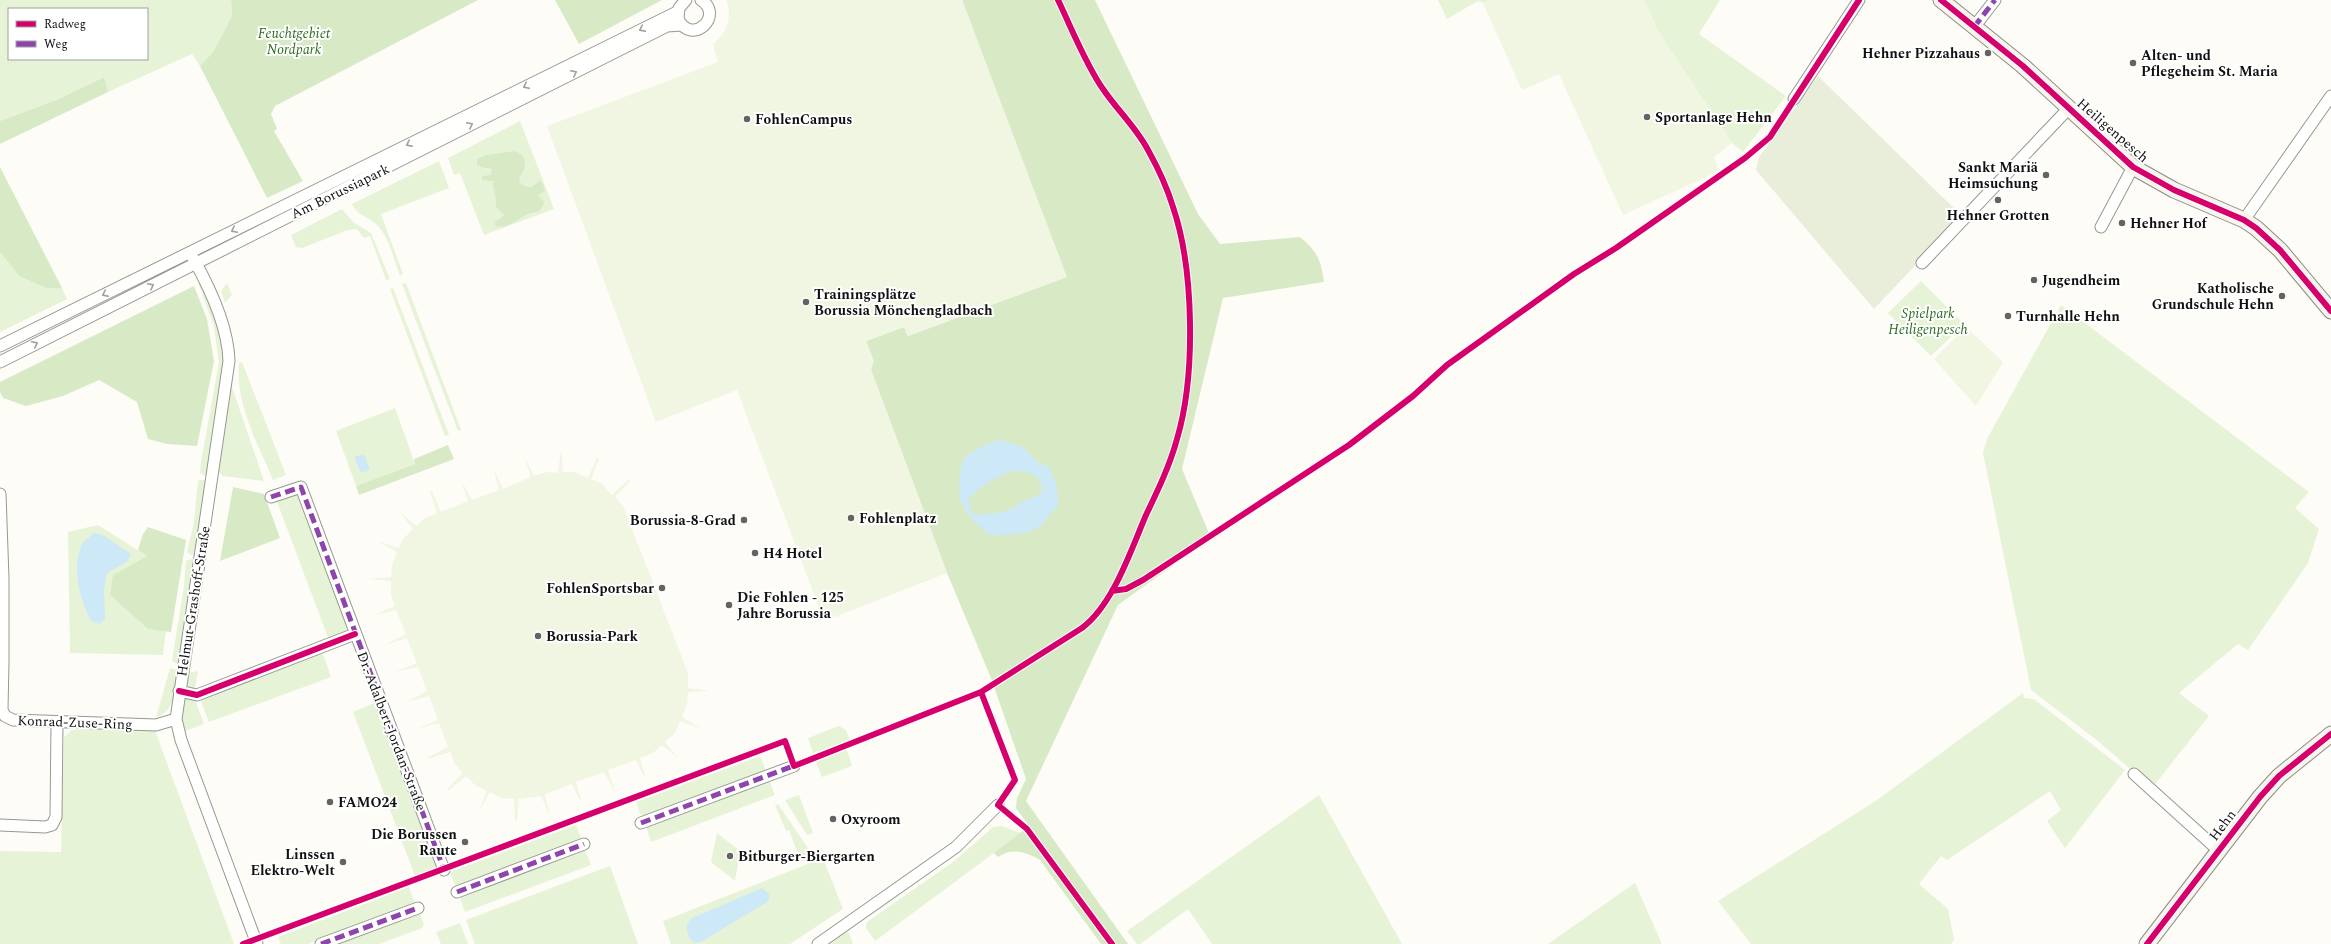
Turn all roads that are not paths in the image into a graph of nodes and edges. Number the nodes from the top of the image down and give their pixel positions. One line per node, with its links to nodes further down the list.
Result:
1 (686, 0): 6 (street, Am Borussiapark)
2 (701, 0): 7 (street, Am Borussiapark)
3 (1859, 0): 10 (street)
4 (1941, 0): 8 (street, Heiligenpesch)
5 (1995, 0): 8 (street)
6 (677, 12): 7 (street); 15 (street, Am Borussiapark, one-way to 15)
7 (682, 25): 17 (street, Am Borussiapark, one-way to 7)
8 (1974, 27): 11 (street, Heiligenpesch)
9 (2331, 96): 13 (street)
10 (1794, 99)
11 (2069, 108): 12 (street, Heiligenpesch); 16 (street, Heiligenpesch)
12 (2133, 167): 13 (street, Heiligenpesch); 14 (street, Heiligenpesch)
13 (2244, 220): 18 (street, Heiligenpesch)
14 (2101, 227)
15 (189, 253): 17 (street, Helmut-Grashoff-Straße); 19 (street, Am Borussiapark, one-way to 19)
16 (1922, 262)
17 (196, 264): 20 (street, Am Borussiapark, one-way to 17); 25 (street, Helmut-Grashoff-Straße)
18 (2331, 310)
19 (0, 346)
20 (0, 362)
21 (0, 494): 24 (street, Konrad-Zuse-Ring)
22 (271, 497): 23 (street, Dr.-Adalbert-Jordan-Straße)
23 (355, 634): 25 (street); 36 (street, Dr.-Adalbert-Jordan-Straße)
24 (1, 662): 27 (street, Konrad-Zuse-Ring)
25 (179, 691): 26 (street, Helmut-Grashoff-Straße)
26 (176, 719): 27 (street, Konrad-Zuse-Ring); 39 (street, Helmut-Grashoff-Straße)
27 (57, 723): 33 (street)
28 (2331, 734): 35 (street, Hehn)
29 (794, 766): 32 (street)
30 (2134, 774): 35 (street, Hehn)
31 (998, 805): 41 (street)
32 (641, 824)
33 (0, 825)
34 (584, 844): 37 (street)
35 (2218, 850): 42 (street, Hehn)
36 (444, 870)
37 (457, 892)
38 (418, 908): 40 (street)
39 (257, 944)
40 (321, 944)
41 (818, 944)
42 (2147, 944)

